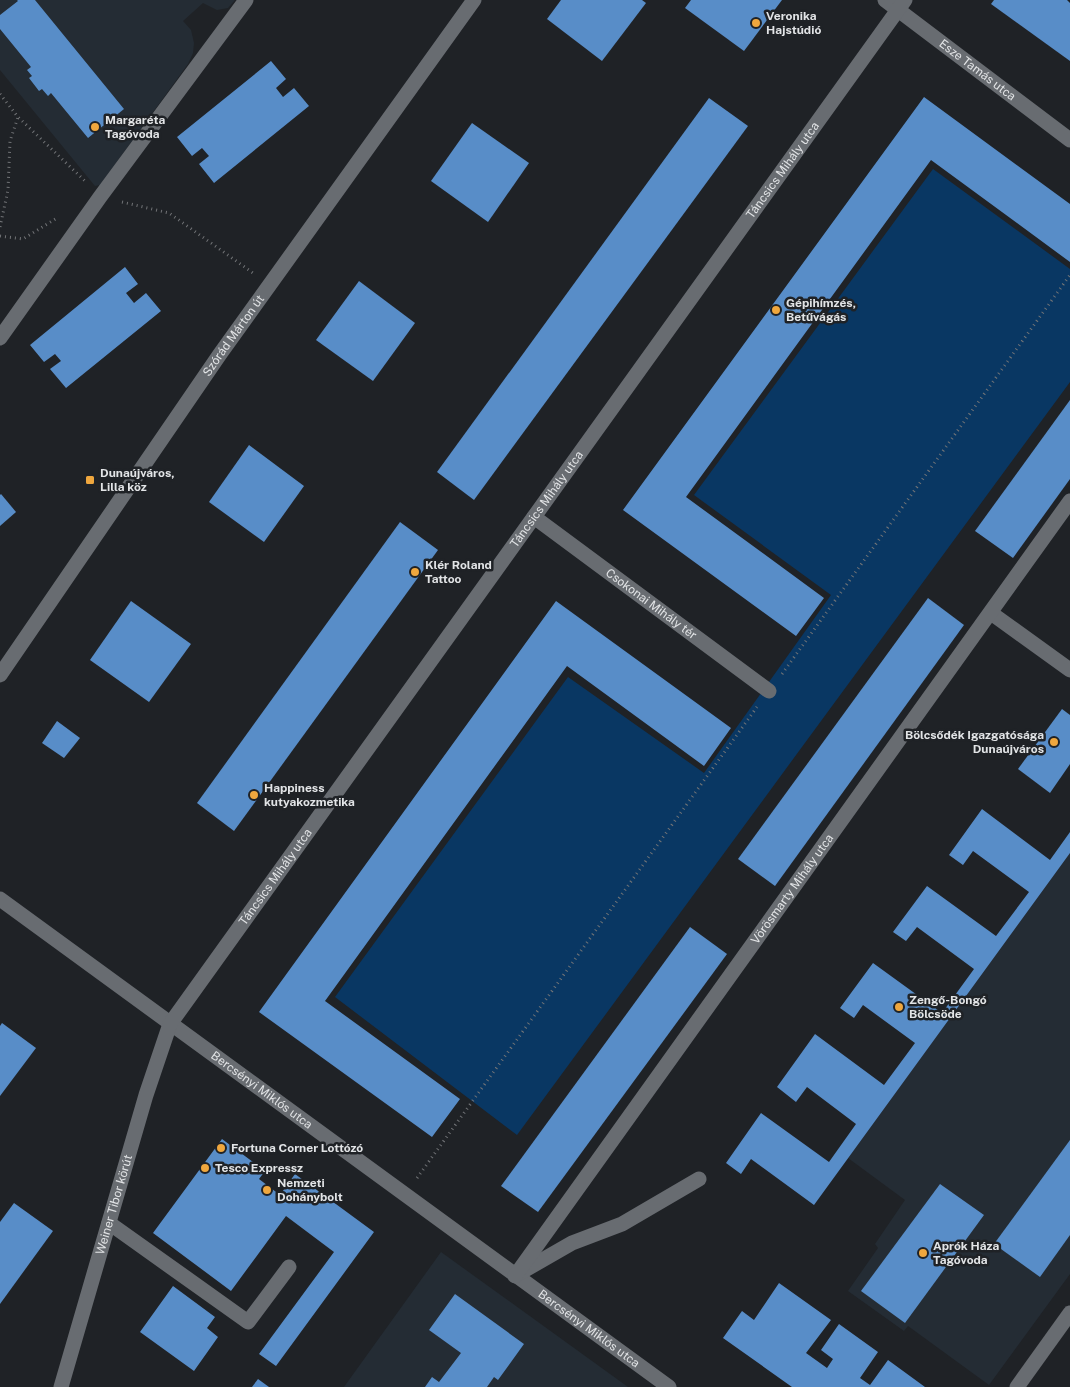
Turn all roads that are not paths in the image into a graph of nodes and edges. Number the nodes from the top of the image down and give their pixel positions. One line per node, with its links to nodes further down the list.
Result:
1 (246, 0): 6 (street)
2 (474, 0): 11 (street, Szórád Márton út)
3 (885, 0): 4 (street, Esze Tamás utca)
4 (902, 5): 5 (street, Esze Tamás utca); 8 (street, Táncsics Mihály utca)
5 (1070, 140)
6 (0, 338)
7 (1070, 501): 9 (street, Vörösmarty Mihály utca)
8 (534, 517): 12 (street, Csokonai Mihály tér); 14 (street, Táncsics Mihály utca)
9 (991, 613): 10 (street); 18 (street, Vörösmarty Mihály utca)
10 (1070, 670)
11 (0, 675)
12 (769, 691)
13 (0, 899): 14 (street, Bercsényi Miklós utca)
14 (170, 1024): 16 (street, Weiner Tibor körút); 18 (street, Bercsényi Miklós utca)
15 (700, 1179): 18 (street)
16 (109, 1223): 17 (street); 20 (street, Weiner Tibor körút)
17 (289, 1266)
18 (515, 1276): 21 (street, Bercsényi Miklós utca)
19 (1070, 1312): 22 (street)
20 (61, 1387)
21 (669, 1387)
22 (1017, 1387)

